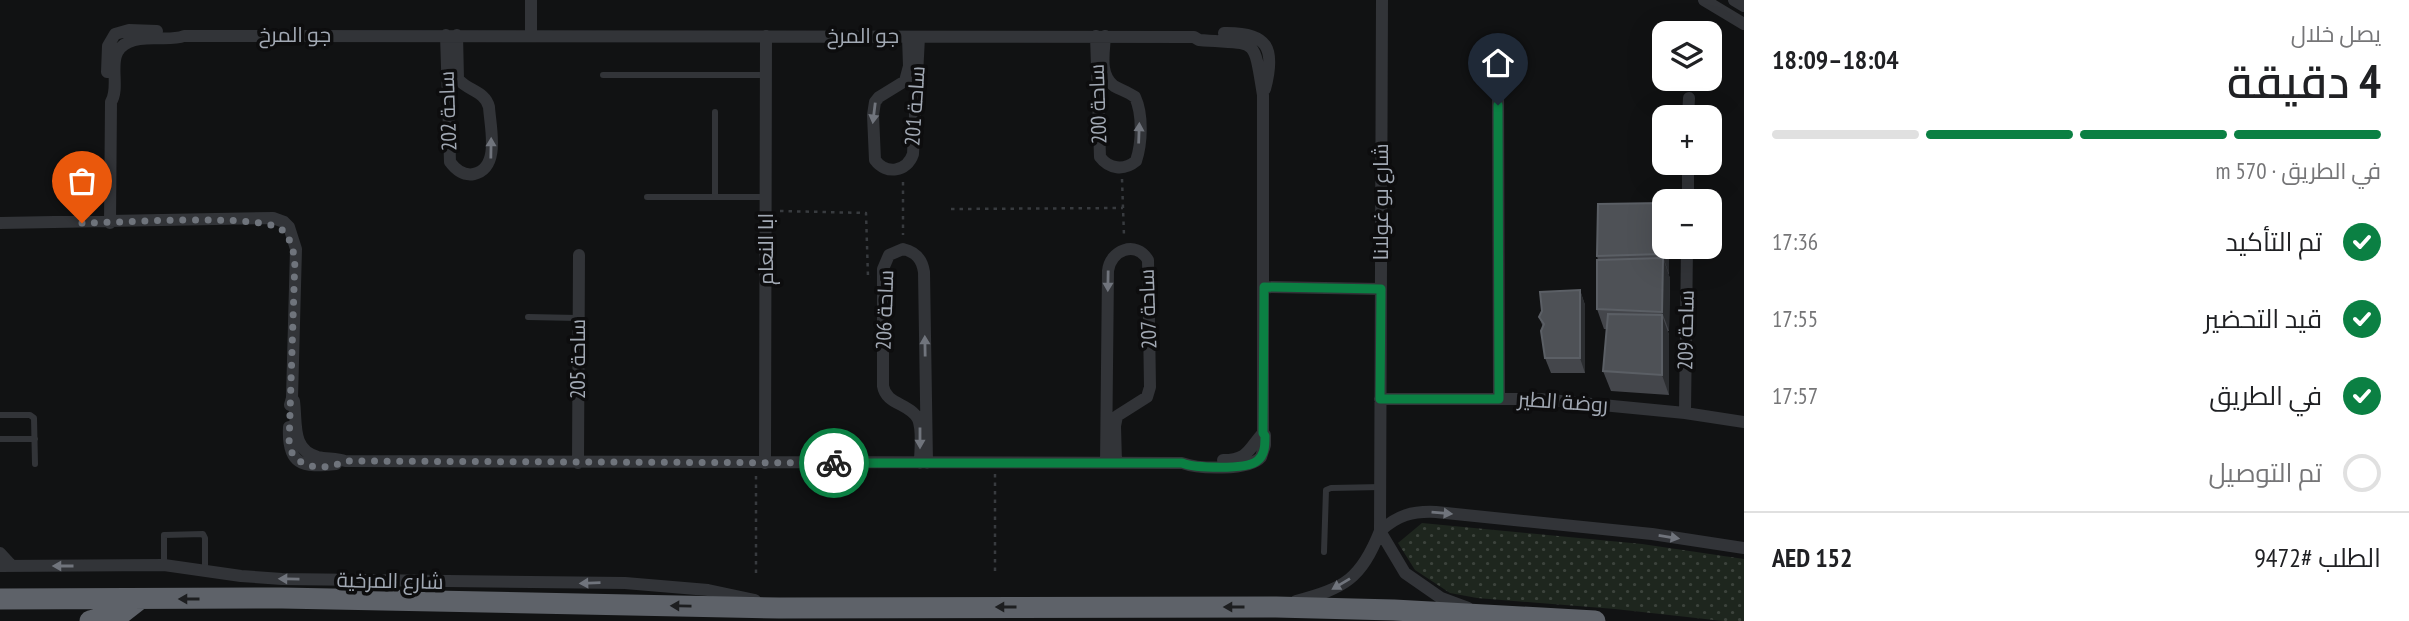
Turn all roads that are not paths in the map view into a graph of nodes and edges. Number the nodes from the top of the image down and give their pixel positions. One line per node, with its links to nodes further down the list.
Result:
1 (531, 0): 8 (street)
2 (1382, 0): 32 (street, شارع بو غولانا)
3 (1704, 0): 6 (street)
4 (1734, 0): 5 (street)
5 (1744, 6)
6 (1744, 24)
7 (452, 35): 8 (street, جو المرخ); 15 (street, ساحة 202); 19 (street, ساحة 202); 28 (street, جو المرخ)
8 (531, 35): 9 (street, جو المرخ)
9 (766, 36): 11 (street, جو المرخ); 13 (street, ابا النعام)
10 (1100, 36): 11 (street, جو المرخ); 17 (street, ساحة 200); 20 (street, ساحة 200); 31 (street, جو المرخ)
11 (914, 37): 16 (street, ساحة 201); 22 (street, ساحة 201)
12 (603, 75): 13 (lane)
13 (766, 75): 26 (street, ابا النعام)
14 (1498, 78): 38 (street)
15 (468, 88): 19 (street); 19 (street, ساحة 202, one-way to 15)
16 (893, 89): 22 (street); 22 (street, ساحة 201, one-way to 22)
17 (1120, 89): 20 (street); 20 (street, ساحة 200, one-way to 17)
18 (1689, 99): 21 (street)
19 (447, 104)
20 (1097, 104)
21 (1689, 105)
22 (916, 106)
23 (715, 112): 25 (lane)
24 (647, 197): 25 (lane)
25 (715, 197): 26 (lane)
26 (766, 197): 47 (street, ابا النعام)
27 (0, 223): 28 (street)
28 (110, 223): 46 (street, جو المرخ)
29 (579, 255): 34 (street, ساحة 205)
30 (1687, 259): 41 (street, ساحة 209)
31 (1264, 287): 32 (street); 49 (street, جو المرخ)
32 (1381, 289): 37 (street, شارع بو غولانا)
33 (528, 317): 34 (lane)
34 (578, 318): 46 (street, ساحة 205)
35 (926, 388): 39 (street); 39 (street, ساحة 206, one-way to 39); 48 (street, ساحة 206)
36 (1106, 391): 40 (street); 40 (street, ساحة 207, one-way to 36); 49 (street, ساحة 207)
37 (1380, 399): 38 (street, روضة الطير); 51 (street, شارع بو غولانا)
38 (1499, 399): 41 (street, روضة الطير)
39 (901, 405): 48 (street, ساحة 206, one-way to 48)
40 (1131, 406): 49 (street, ساحة 207)
41 (1685, 413): 43 (street, روضة الطير)
42 (0, 415): 45 (lane)
43 (1744, 422)
44 (0, 439): 45 (lane)
45 (35, 439): 50 (lane)
46 (578, 463): 47 (street, جو المرخ)
47 (761, 463): 48 (street, جو المرخ)
48 (923, 463): 49 (street, جو المرخ)
49 (1111, 463)
50 (35, 464)
51 (1381, 487): 52 (street, شارع بو غولانا); 54 (lane)
52 (1380, 531): 53 (street, one-way to 53); 61 (street, شارع بو غولانا, one-way to 61); 63 (street)
53 (1744, 548)
54 (1324, 552)
55 (0, 553): 57 (street)
56 (164, 565): 57 (street, شارع المرخية, one-way to 57); 58 (street, شارع المرخية); 58 (lane)
57 (6, 566)
58 (205, 570): 62 (street, شارع المرخية, one-way to 58)
59 (0, 599): 60 (highway, شارع المرخية)
60 (140, 599): 62 (highway, شارع المرخية, one-way to 60); 64 (highway)
61 (1276, 607): 62 (highway, شارع المرخية, one-way to 62); 63 (highway, شارع المرخية)
62 (779, 608)
63 (1486, 614): 65 (highway, شارع المرخية)
64 (90, 621)
65 (1595, 621)

